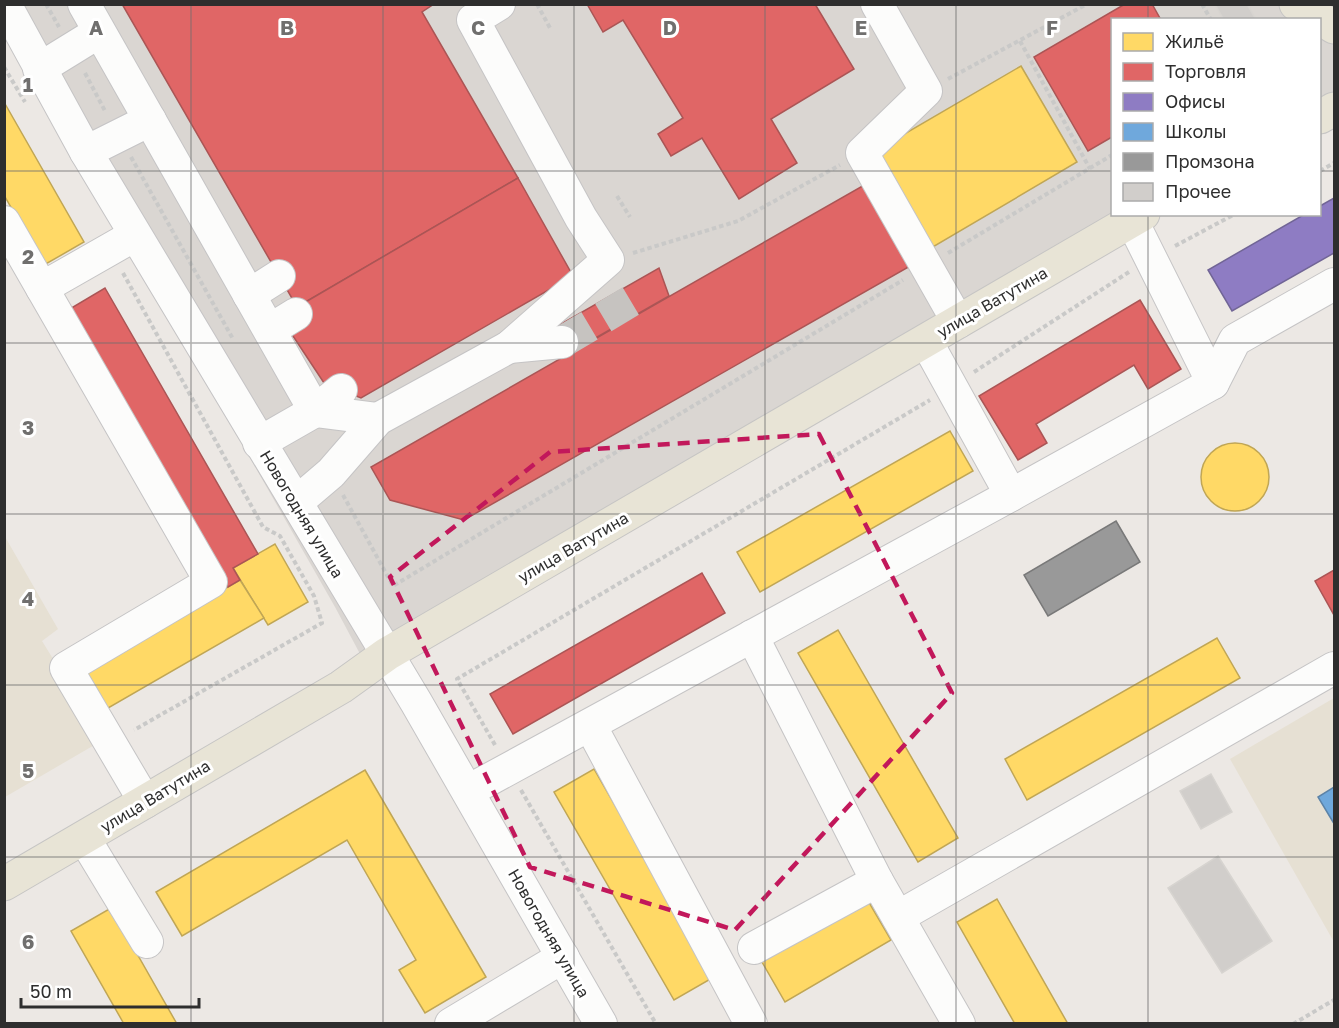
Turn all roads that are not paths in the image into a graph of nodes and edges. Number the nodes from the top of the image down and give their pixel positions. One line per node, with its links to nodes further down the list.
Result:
1 (5, 4): 10 (street, Новогодняя улица)
2 (84, 4): 9 (street)
3 (499, 4): 27 (street)
4 (877, 4): 23 (street)
5 (1298, 10): 6 (main road)
6 (1315, 18)
7 (1321, 21): 8 (main road)
8 (1335, 27)
9 (99, 32): 10 (street); 13 (street)
10 (39, 69): 14 (street, Новогодняя улица)
11 (1335, 109): 12 (main road)
12 (1321, 116)
13 (150, 120): 14 (street); 21 (street)
14 (86, 152): 17 (street, Новогодняя улица)
15 (1138, 218): 23 (main road, улица Ватутина); 28 (street)
16 (4, 222): 20 (street)
17 (123, 242): 20 (street); 32 (street, Новогодняя улица)
18 (275, 269): 21 (street)
19 (1335, 284): 28 (street)
20 (42, 288): 40 (street)
21 (245, 288): 24 (street)
22 (296, 314): 24 (street)
23 (958, 322): 25 (main road, улица Ватутина)
24 (270, 330): 31 (street)
25 (926, 341): 33 (street); 36 (main road, улица Ватутина)
26 (562, 342): 27 (street)
27 (509, 347): 30 (street)
28 (1213, 383): 33 (street)
29 (341, 390): 31 (street)
30 (384, 404): 31 (street); 34 (street)
31 (315, 411): 32 (street)
32 (260, 443): 34 (street, Новогодняя улица)
33 (1011, 495): 35 (street)
34 (297, 502): 36 (street, Новогодняя улица)
35 (752, 636): 38 (street); 42 (street)
36 (387, 654): 39 (street, Новогодняя улица); 40 (main road, улица Ватутина)
37 (1335, 668): 44 (street)
38 (590, 725): 39 (street); 50 (street)
39 (468, 791): 47 (street, Новогодняя улица)
40 (145, 802): 41 (main road, улица Ватутина)
41 (84, 838): 43 (main road, улица Ватутина); 45 (street)
42 (877, 881): 44 (street); 46 (street)
43 (4, 884)
44 (898, 917): 51 (street)
45 (147, 942)
46 (754, 948)
47 (563, 957): 48 (street); 49 (street, Новогодняя улица)
48 (451, 1023)
49 (601, 1023)
50 (751, 1023)
51 (959, 1023)

